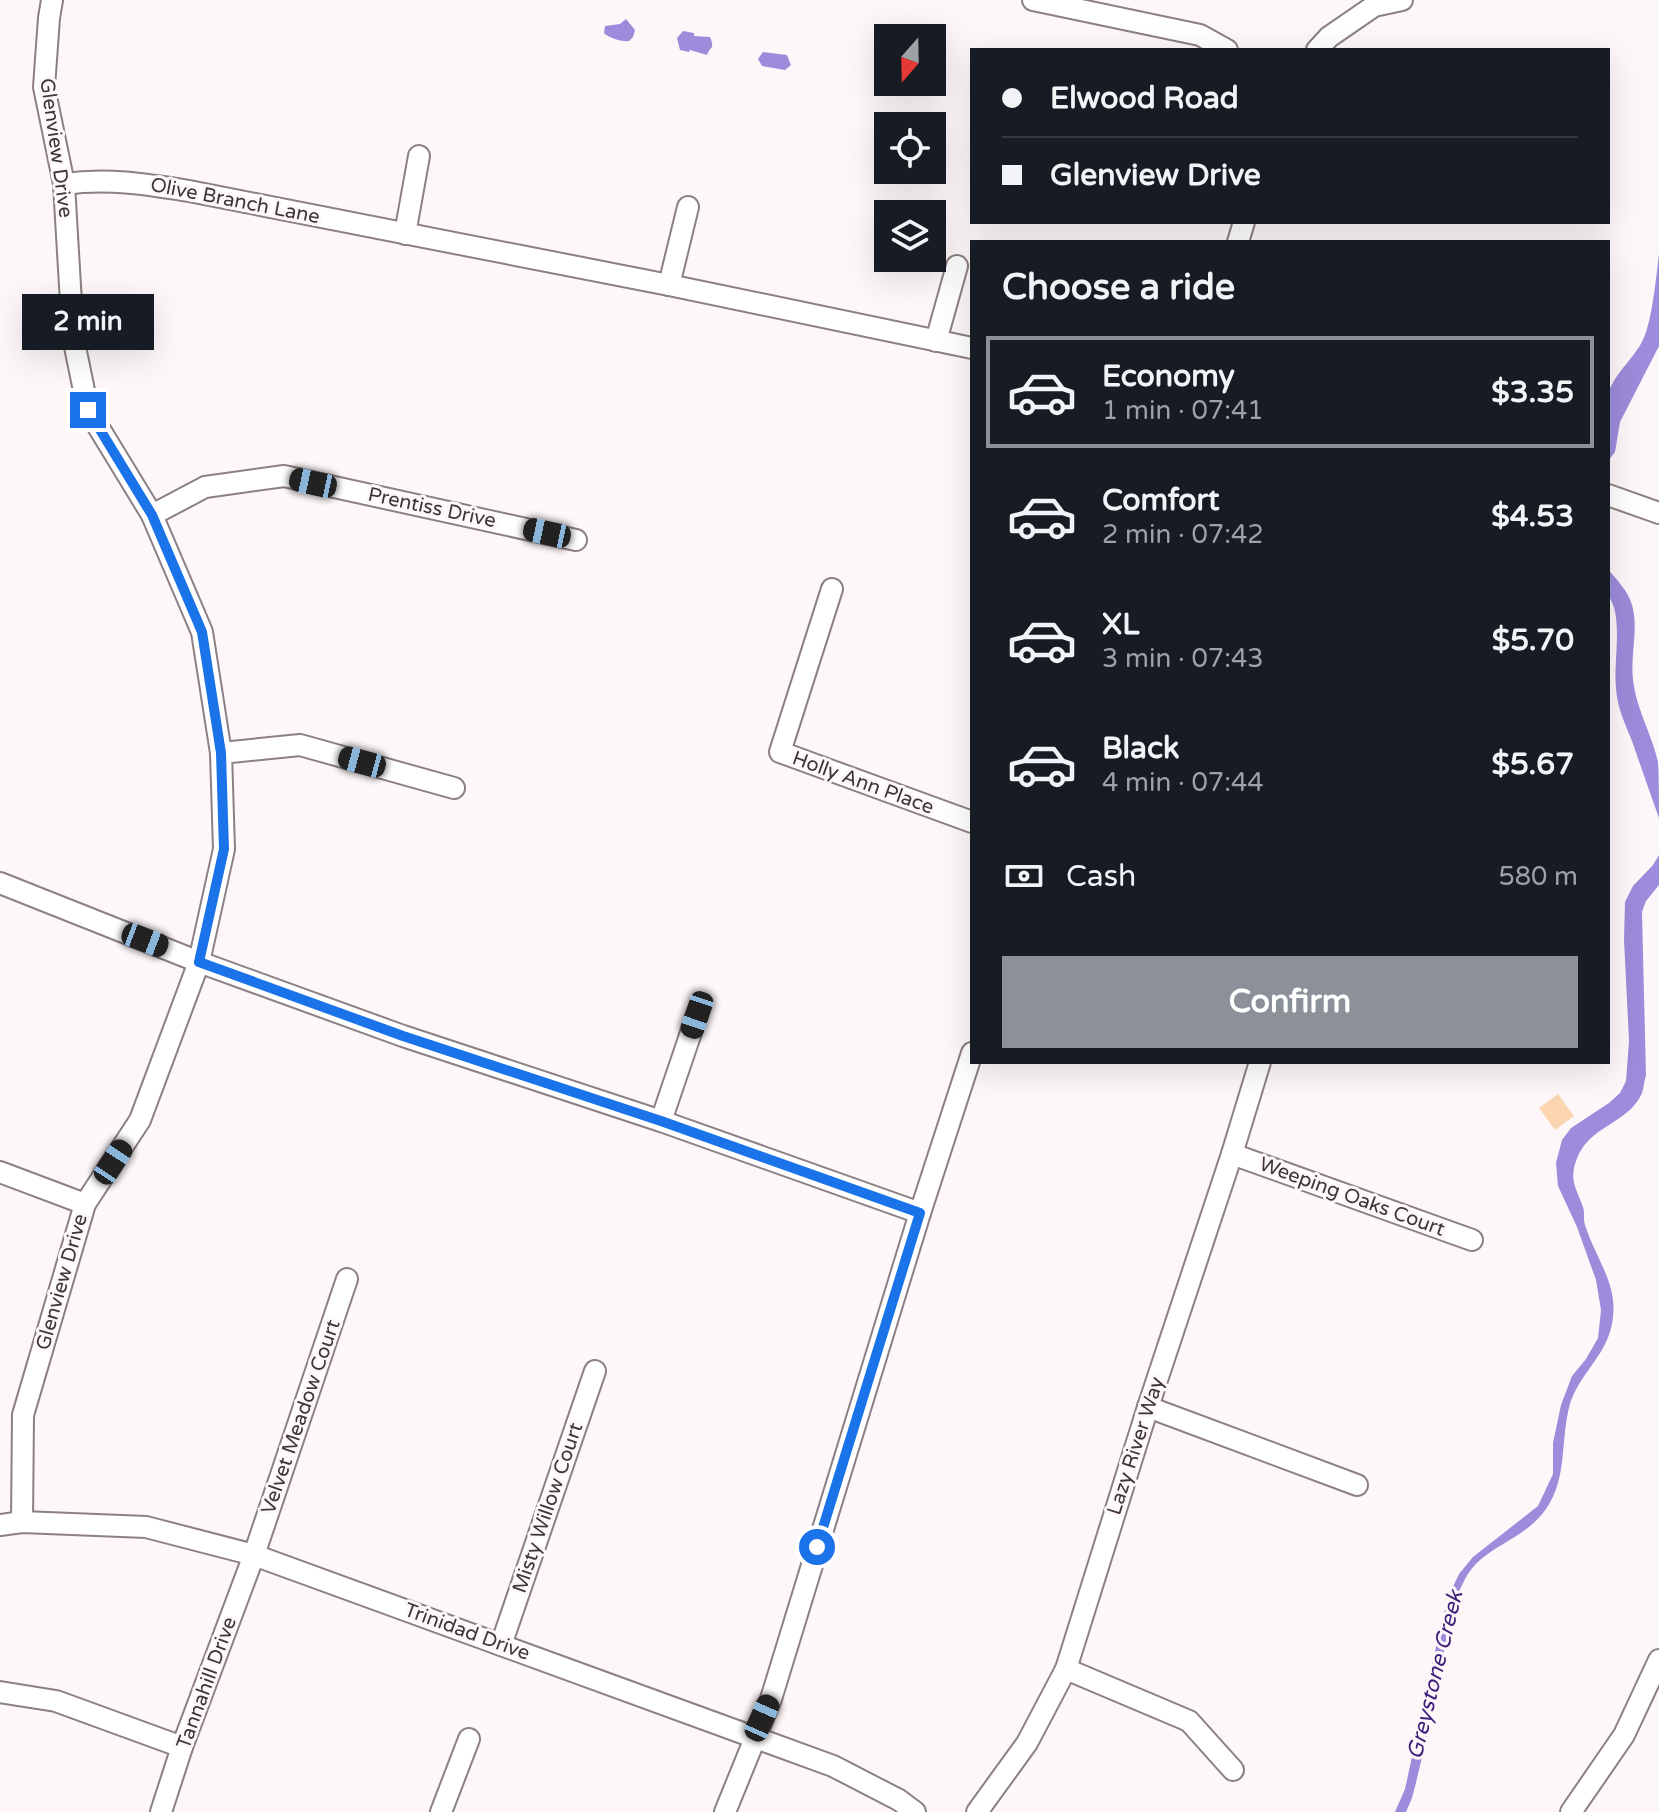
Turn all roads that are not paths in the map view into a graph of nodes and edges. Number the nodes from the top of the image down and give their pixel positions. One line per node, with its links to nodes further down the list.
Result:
1 (52, 0): 7 (street, Glenview Drive)
2 (1033, 0): 4 (street)
3 (1402, 0): 5 (street)
4 (1223, 48)
5 (1319, 48)
6 (419, 156): 9 (street)
7 (64, 184): 9 (street, Olive Branch Lane); 16 (street, Glenview Drive)
8 (688, 207): 11 (street)
9 (405, 234): 11 (street, Olive Branch Lane)
10 (957, 266): 12 (street)
11 (669, 285): 12 (street, Olive Branch Lane)
12 (936, 341): 13 (street, Olive Branch Lane)
13 (970, 348)
14 (1610, 496): 15 (street)
15 (1659, 513)
16 (152, 515): 17 (street, Prentiss Drive); 19 (street, Glenview Drive)
17 (576, 540)
18 (832, 589): 21 (street, Holly Ann Place)
19 (221, 753): 20 (street); 23 (street, Glenview Drive)
20 (454, 788)
21 (970, 821)
22 (0, 883): 23 (street)
23 (199, 962): 27 (street); 30 (street, Glenview Drive)
24 (697, 1015): 27 (street)
25 (970, 1059): 31 (street)
26 (1259, 1064): 28 (street, Lazy River Way)
27 (661, 1121): 31 (street)
28 (1232, 1154): 32 (street, Weeping Oaks Court); 35 (street, Lazy River Way)
29 (0, 1172): 30 (street)
30 (85, 1204): 37 (street, Glenview Drive)
31 (920, 1213): 44 (street)
32 (1472, 1240)
33 (347, 1279): 39 (street, Velvet Meadow Court)
34 (595, 1371): 40 (street, Misty Willow Court)
35 (1148, 1407): 36 (street); 42 (street, Lazy River Way)
36 (1357, 1485)
37 (22, 1522): 38 (street, Trinidad Drive); 39 (street, Trinidad Drive)
38 (0, 1525)
39 (254, 1555): 40 (street, Trinidad Drive); 46 (street, Tannahill Drive)
40 (501, 1645): 44 (street, Trinidad Drive)
41 (1659, 1660): 53 (street)
42 (1066, 1669): 47 (street); 52 (street, Lazy River Way)
43 (0, 1692): 46 (street)
44 (754, 1737): 50 (street); 51 (street, Trinidad Drive)
45 (469, 1739): 49 (street)
46 (182, 1747): 48 (street, Tannahill Drive)
47 (1233, 1770)
48 (161, 1812)
49 (441, 1812)
50 (725, 1812)
51 (915, 1812)
52 (977, 1812)
53 (1571, 1812)

